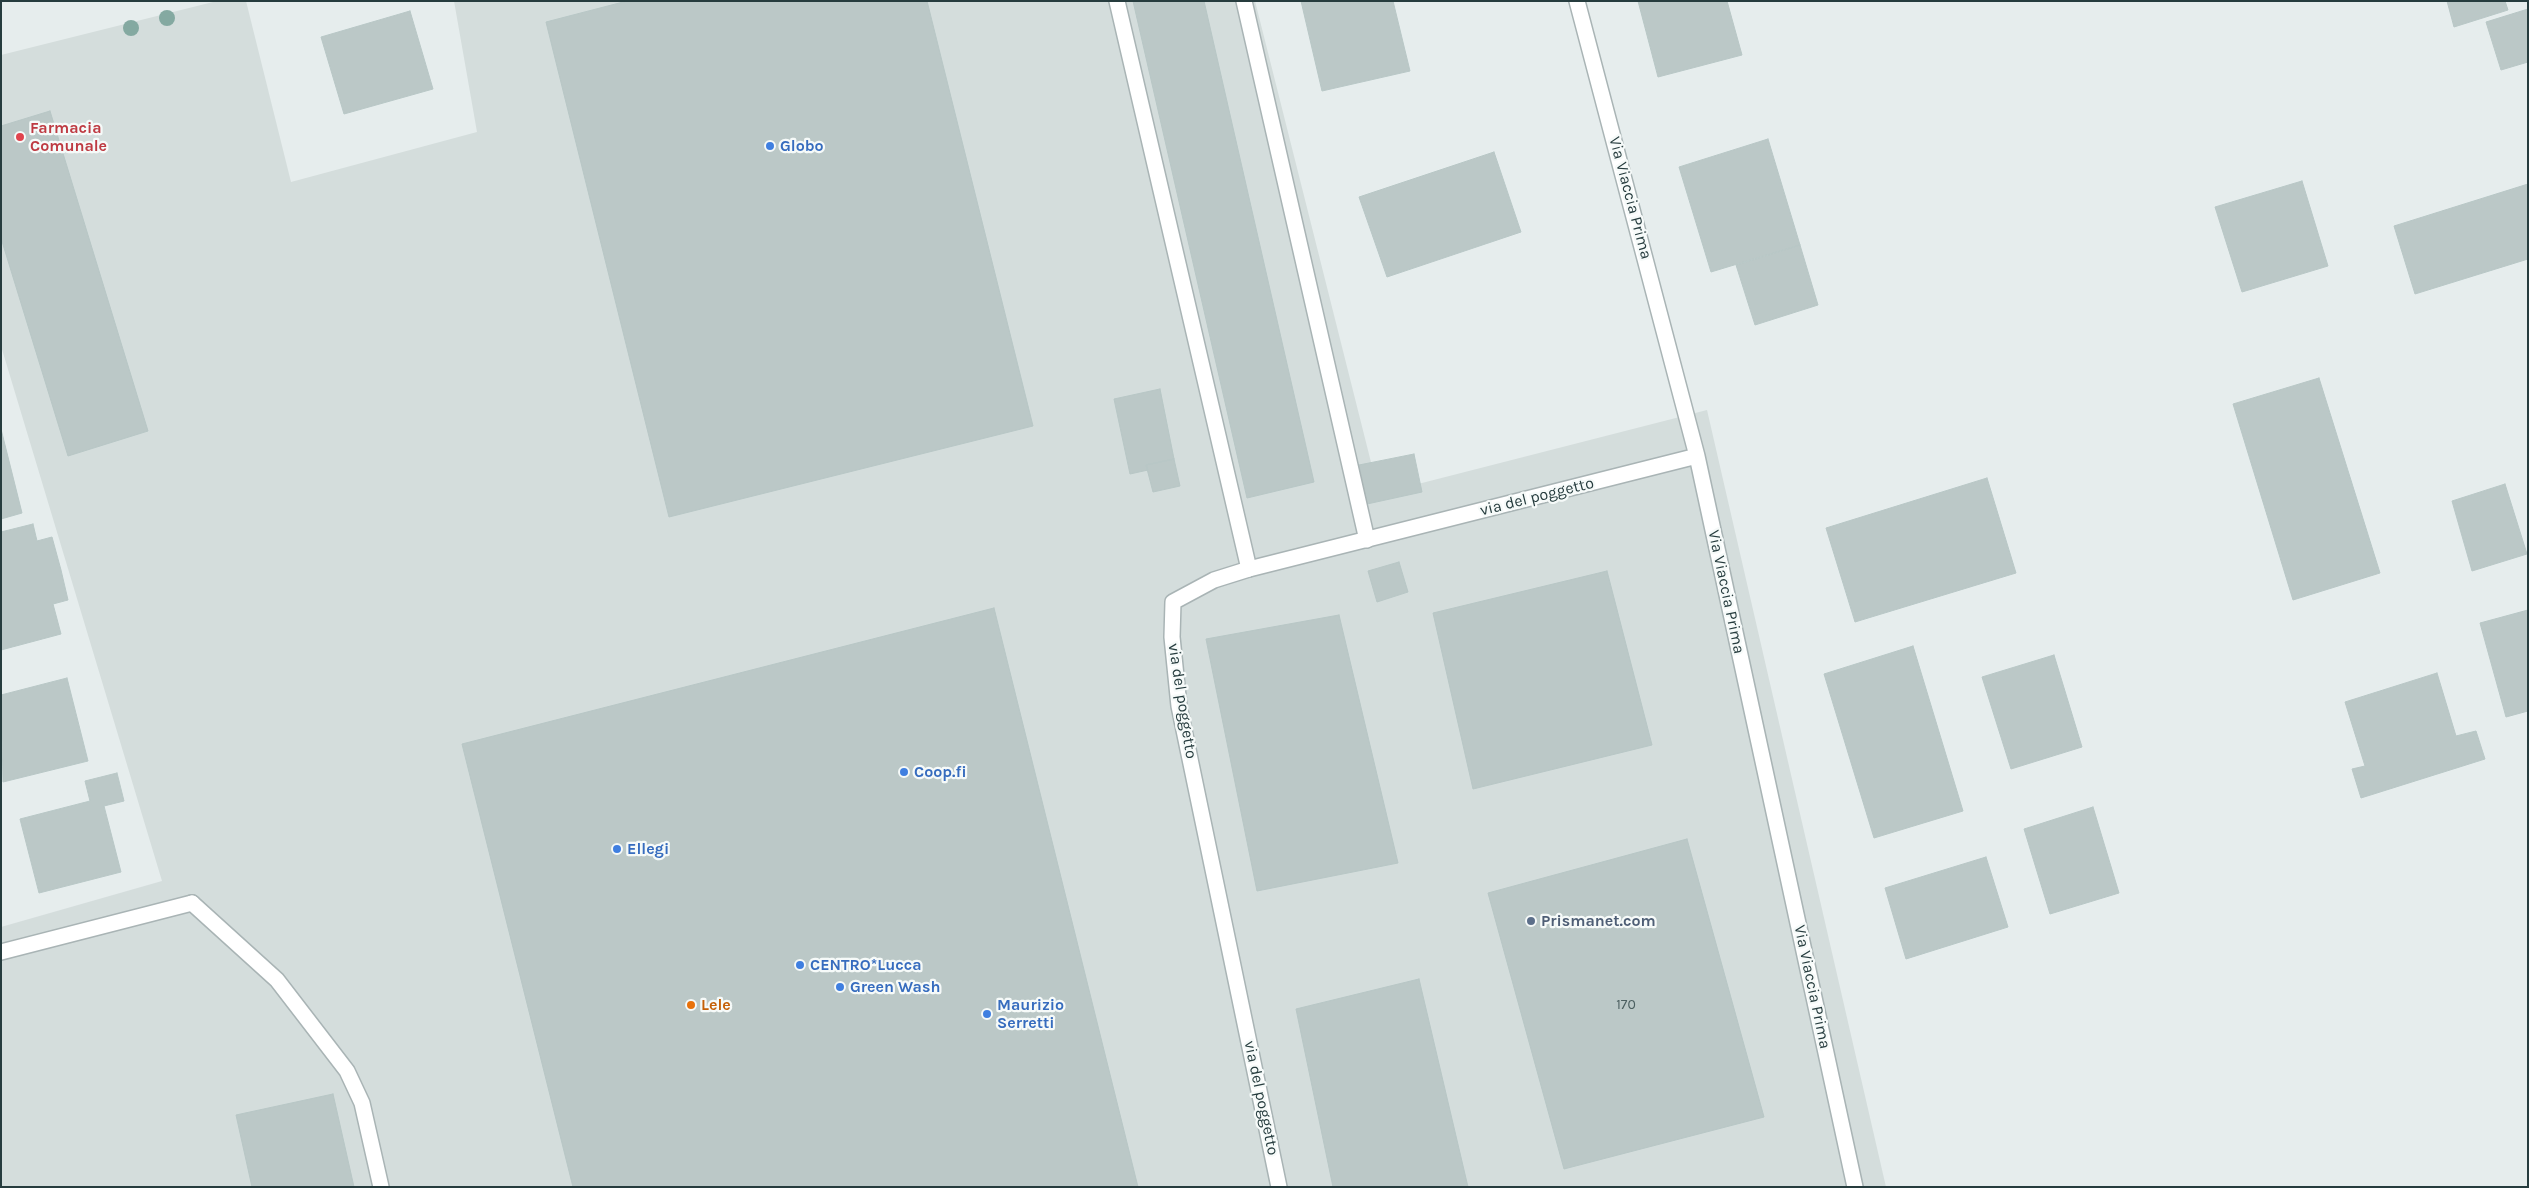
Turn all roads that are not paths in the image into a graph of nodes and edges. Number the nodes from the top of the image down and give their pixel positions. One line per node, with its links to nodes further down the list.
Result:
1 (1117, 1): 6 (street)
2 (1244, 1): 5 (street)
3 (1577, 1): 4 (street, Via Viaccia Prima)
4 (1697, 456): 5 (street, via del poggetto); 10 (street, Via Viaccia Prima)
5 (1367, 540): 6 (street, via del poggetto)
6 (1249, 569): 9 (street, via del poggetto)
7 (1, 952): 8 (street)
8 (381, 1187)
9 (1279, 1187)
10 (1856, 1187)

